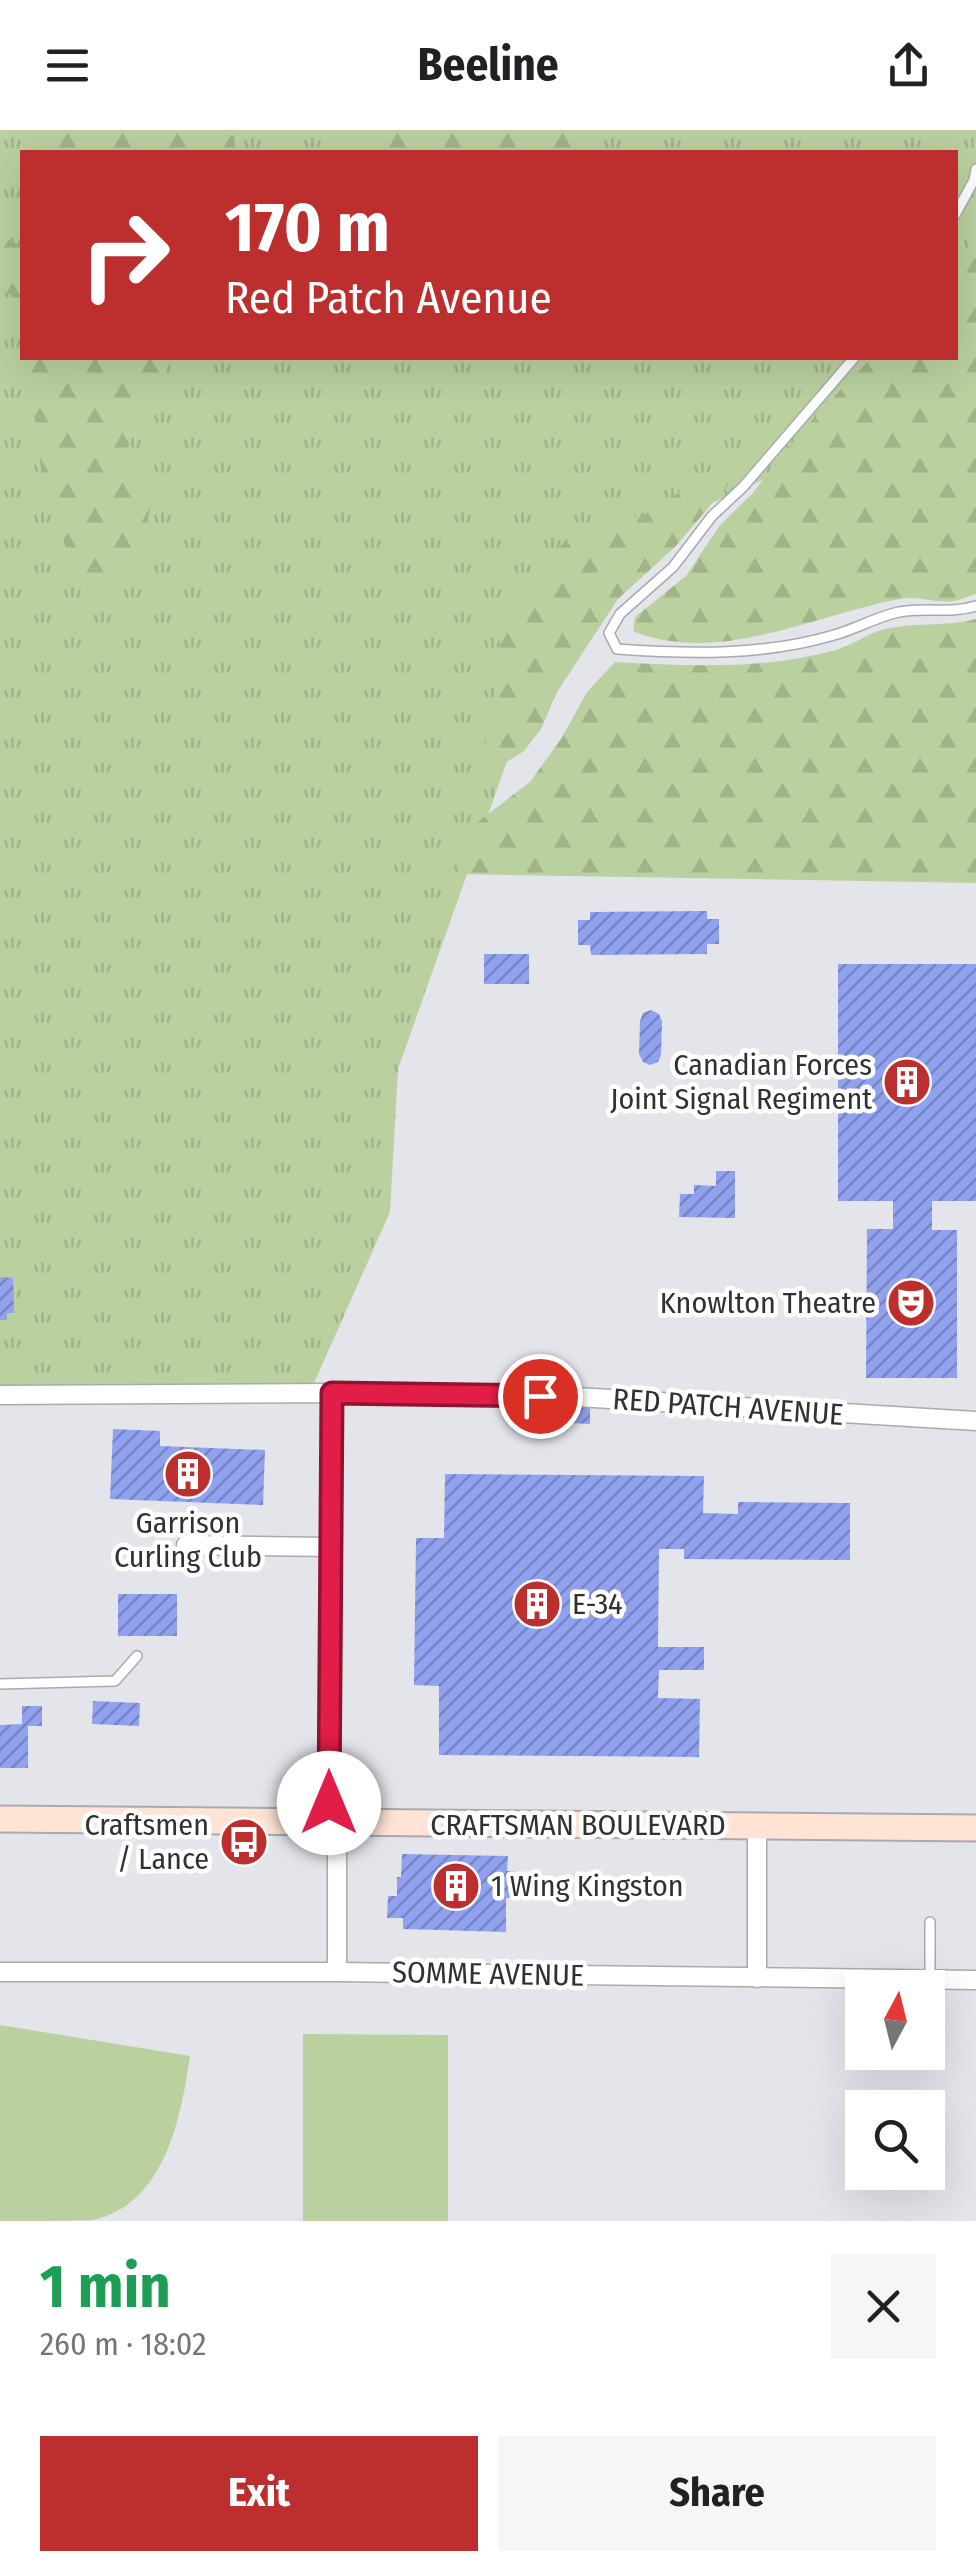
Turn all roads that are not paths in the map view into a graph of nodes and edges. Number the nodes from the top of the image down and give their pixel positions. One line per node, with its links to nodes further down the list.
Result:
1 (976, 169): 2 (lane)
2 (958, 209)
3 (852, 360): 4 (lane)
4 (976, 606)
5 (332, 1393): 6 (street, RED PATCH AVENUE); 7 (street, RED PATCH AVENUE); 9 (street)
6 (0, 1395)
7 (976, 1421)
8 (186, 1545): 9 (street)
9 (328, 1547): 13 (street)
10 (138, 1656): 11 (lane)
11 (0, 1684)
12 (0, 1820): 13 (street, CRAFTSMAN BOULEVARD)
13 (332, 1824): 14 (street, CRAFTSMAN BOULEVARD); 19 (street)
14 (757, 1826): 15 (street, CRAFTSMAN BOULEVARD); 20 (street)
15 (976, 1828)
16 (930, 1922): 17 (lane)
17 (930, 1970)
18 (0, 1972): 19 (street, SOMME AVENUE)
19 (337, 1972): 20 (street, SOMME AVENUE)
20 (757, 1978): 21 (street, SOMME AVENUE)
21 (845, 1979)
22 (945, 1980): 23 (street, SOMME AVENUE)
23 (976, 1980)

